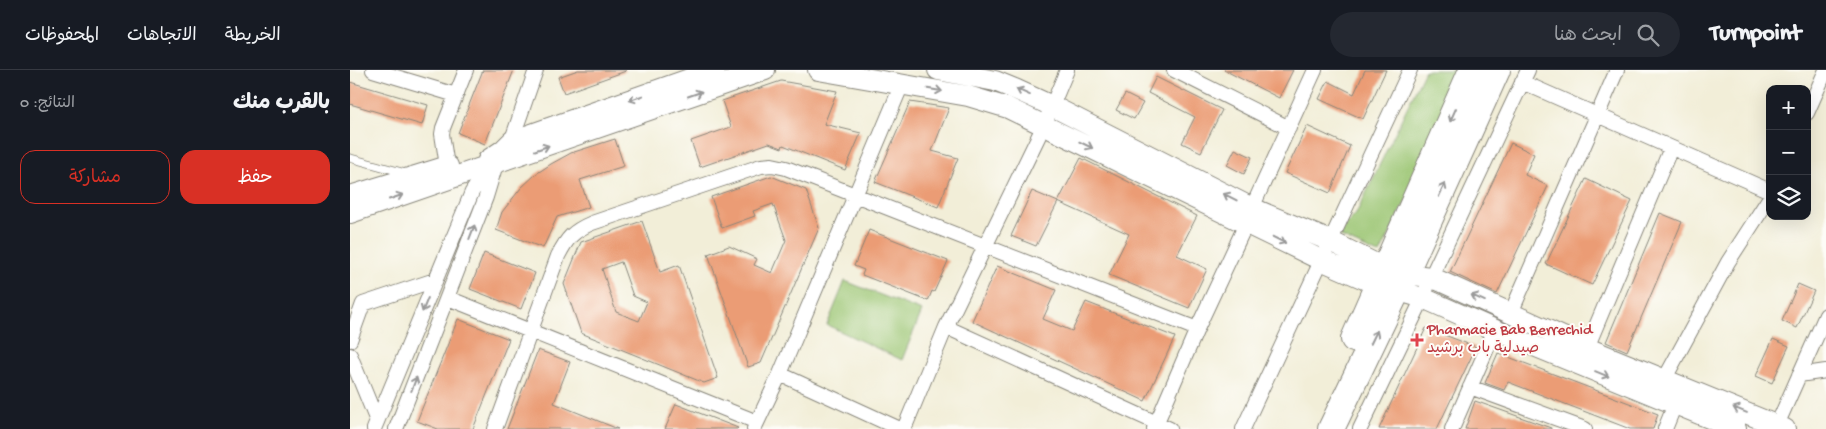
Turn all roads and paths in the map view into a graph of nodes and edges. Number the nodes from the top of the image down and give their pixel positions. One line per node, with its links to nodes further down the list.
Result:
1 (374, 70): 18 (street)
2 (466, 70): 18 (street)
3 (536, 70): 24 (street)
4 (715, 70): 24 (main road, one-way to 24)
5 (765, 70): 27 (main road, one-way to 5)
6 (818, 70): 17 (main road)
7 (938, 70): 20 (main road, one-way to 7)
8 (1067, 70): 20 (street)
9 (1174, 70): 23 (street)
10 (1315, 70): 23 (street)
11 (1410, 70): 36 (street)
12 (1472, 70): 41 (highway, one-way to 41)
13 (1497, 70): 41 (highway, one-way to 13)
14 (1618, 70): 21 (street)
15 (1826, 70): 19 (street)
16 (1525, 76): 21 (street); 39 (street)
17 (902, 84): 22 (main road, one-way to 22); 31 (street)
18 (456, 95): 28 (street)
19 (1811, 104)
20 (1052, 106): 22 (street); 35 (main road, one-way to 20)
21 (1598, 115): 25 (street); 44 (street)
22 (1044, 124): 35 (main road, one-way to 35); 37 (street)
23 (1289, 128): 35 (street)
24 (512, 141): 27 (street); 28 (main road)
25 (1671, 148): 30 (street); 52 (street)
26 (350, 158): 29 (lane)
27 (496, 164): 34 (main road, one-way to 27); 40 (street); 42 (street, one-way to 27)
28 (447, 166): 29 (main road)
29 (413, 175): 32 (main road)
30 (1766, 189)
31 (855, 195): 37 (street); 49 (street); 54 (street)
32 (350, 196)
33 (1766, 203): 57 (street)
34 (350, 213)
35 (1249, 216): 36 (main road); 38 (main road, one-way to 38); 47 (street)
36 (1330, 241): 38 (street); 41 (main road)
37 (984, 247): 46 (street); 47 (street)
38 (1321, 260): 41 (main road); 66 (street)
39 (1431, 277): 41 (main road); 43 (street); 44 (main road, one-way to 39)
40 (435, 280): 50 (street); 58 (street, one-way to 58)
41 (1391, 280): 43 (main road); 67 (highway); 68 (highway, one-way to 41)
42 (448, 298): 49 (street); 62 (street, one-way to 42)
43 (1423, 298): 48 (main road); 69 (street)
44 (1511, 313): 52 (main road)
45 (1826, 315): 55 (street)
46 (946, 327): 60 (street); 64 (street)
47 (1197, 329): 60 (street)
48 (1495, 330): 52 (main road); 56 (street)
49 (530, 332): 59 (street); 63 (street)
50 (350, 340)
51 (350, 355): 58 (street)
52 (1583, 356): 57 (main road); 57 (main road, one-way to 57)
53 (1826, 371): 55 (street)
54 (780, 374): 59 (street); 64 (street)
55 (1800, 375): 61 (street)
56 (1470, 387): 70 (street); 71 (street)
57 (1674, 390): 61 (main road, one-way to 57); 72 (street); 73 (main road)
58 (375, 425)
59 (755, 425)
60 (1155, 426): 65 (street)
61 (1781, 427)
62 (396, 429)
63 (495, 429)
64 (902, 429)
65 (1170, 429)
66 (1243, 429)
67 (1314, 429)
68 (1331, 429)
69 (1360, 429)
70 (1452, 429)
71 (1585, 429)
72 (1666, 429)
73 (1736, 429)

